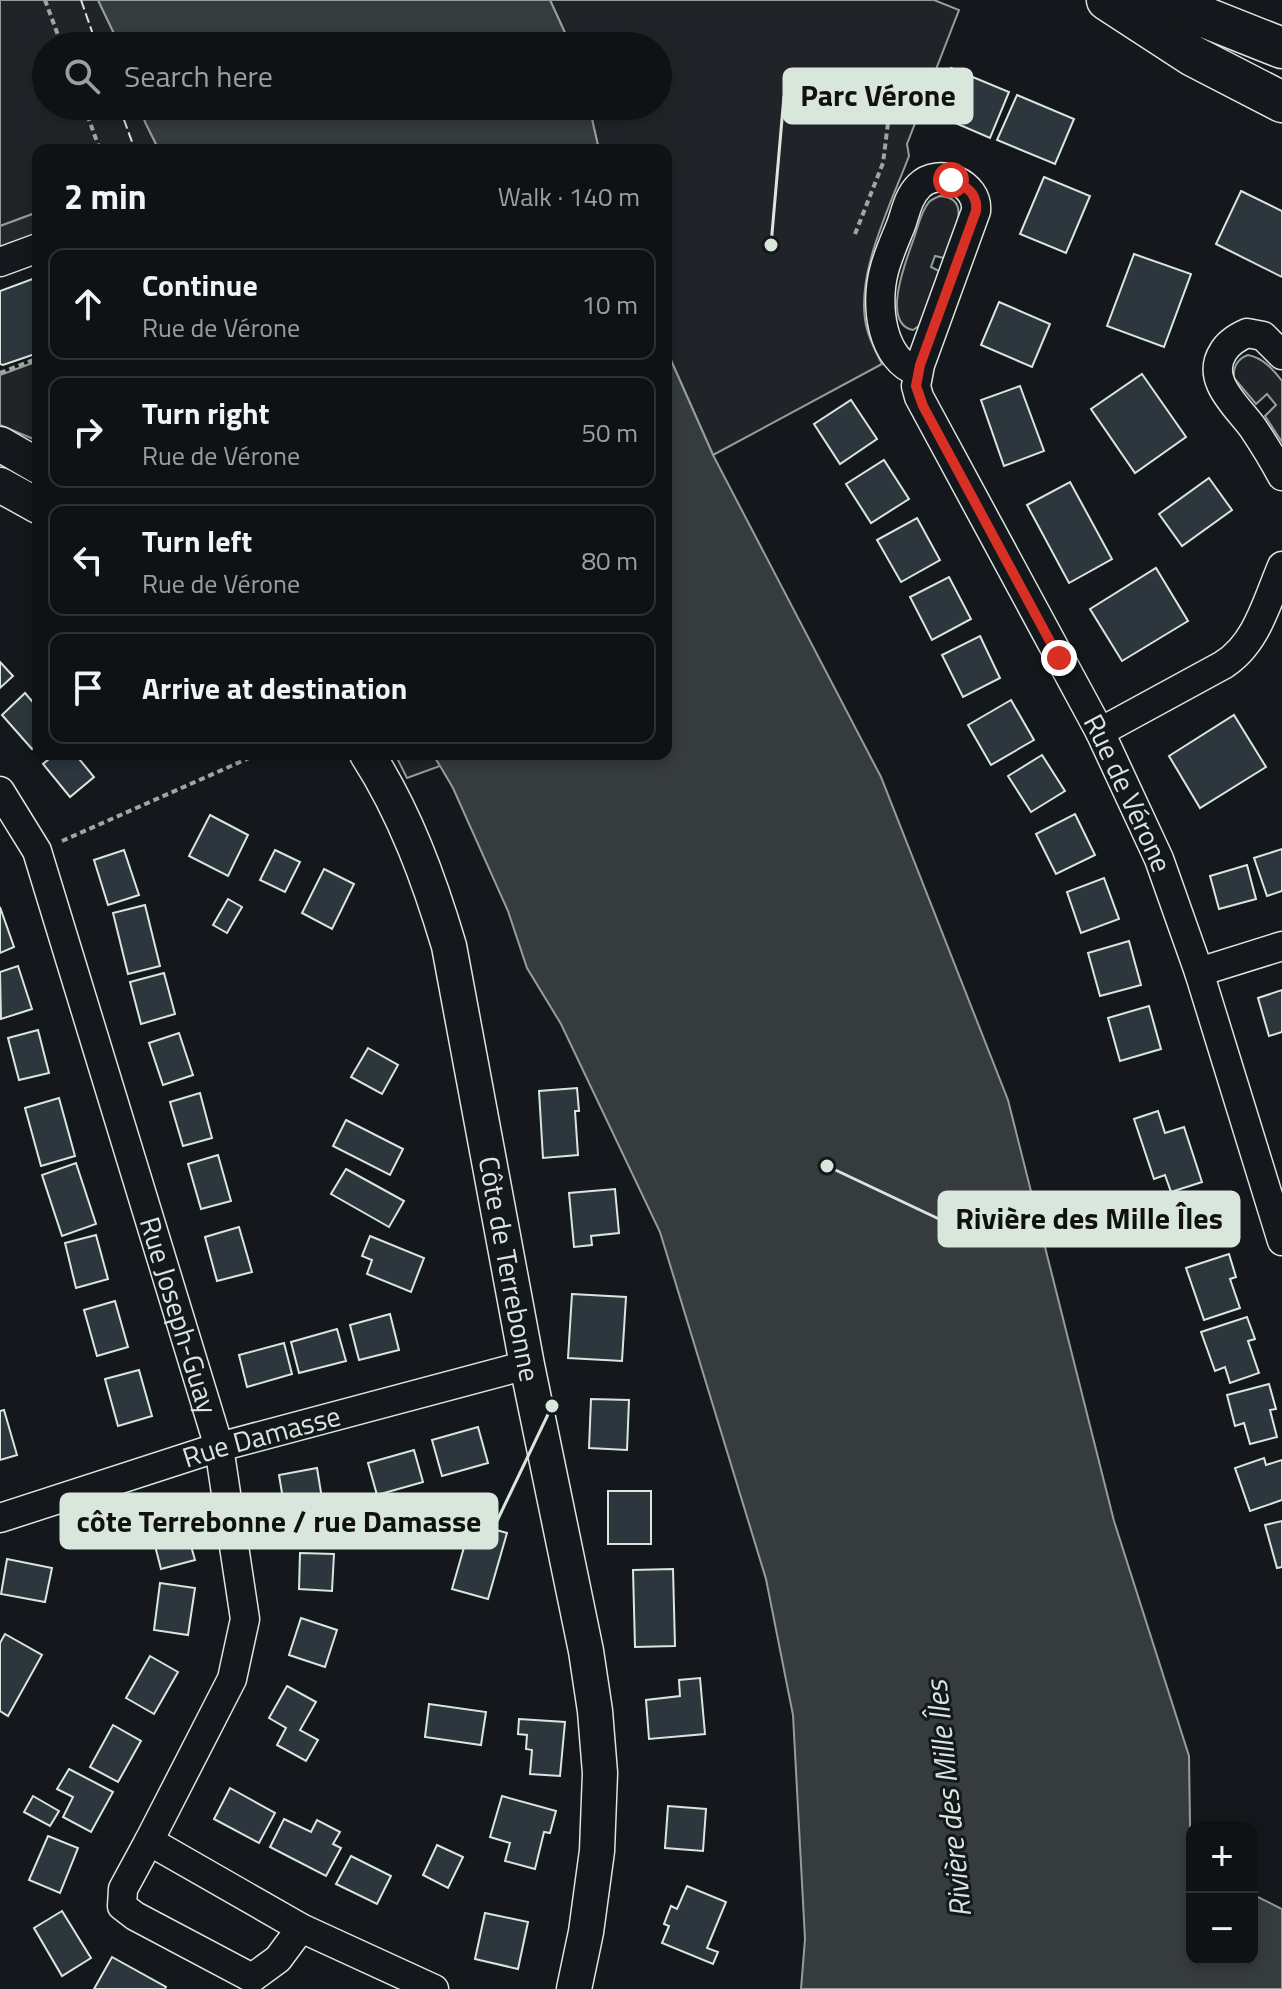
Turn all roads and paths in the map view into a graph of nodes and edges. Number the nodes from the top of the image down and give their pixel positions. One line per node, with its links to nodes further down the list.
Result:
1 (45, 0): 4 (path)
2 (1107, 0): 6 (highway)
3 (1161, 0): 5 (highway)
4 (57, 32)
5 (1282, 48)
6 (1282, 102)
7 (890, 107): 10 (path)
8 (89, 120): 9 (path)
9 (98, 144)
10 (855, 234)
11 (32, 250): 12 (street)
12 (0, 262)
13 (1282, 355): 19 (street)
14 (32, 361): 16 (path)
15 (918, 372): 15 (street); 23 (street, Rue de Vérone)
16 (0, 373)
17 (0, 444): 18 (main road)
18 (32, 463)
19 (1282, 476)
20 (0, 485): 21 (main road)
21 (32, 503)
22 (1282, 566): 23 (street)
23 (1100, 732): 29 (street, Rue de Vérone)
24 (245, 760): 27 (path)
25 (370, 760): 31 (main road, Côte de Terrebonne)
26 (0, 791): 32 (street, Rue Joseph-Guay)
27 (56, 844)
28 (1282, 946): 29 (street)
29 (1199, 972): 30 (street, Rue de Vérone)
30 (1282, 1241)
31 (527, 1365): 32 (street, Rue Damasse); 37 (main road, Côte de Terrebonne)
32 (219, 1447): 33 (street, Rue Damasse); 34 (street, Rue Joseph-Guay)
33 (0, 1518)
34 (149, 1841): 35 (street); 35 (street, Rue Joseph-Guay)
35 (301, 1928): 36 (street)
36 (434, 1989)
37 (574, 1989)

